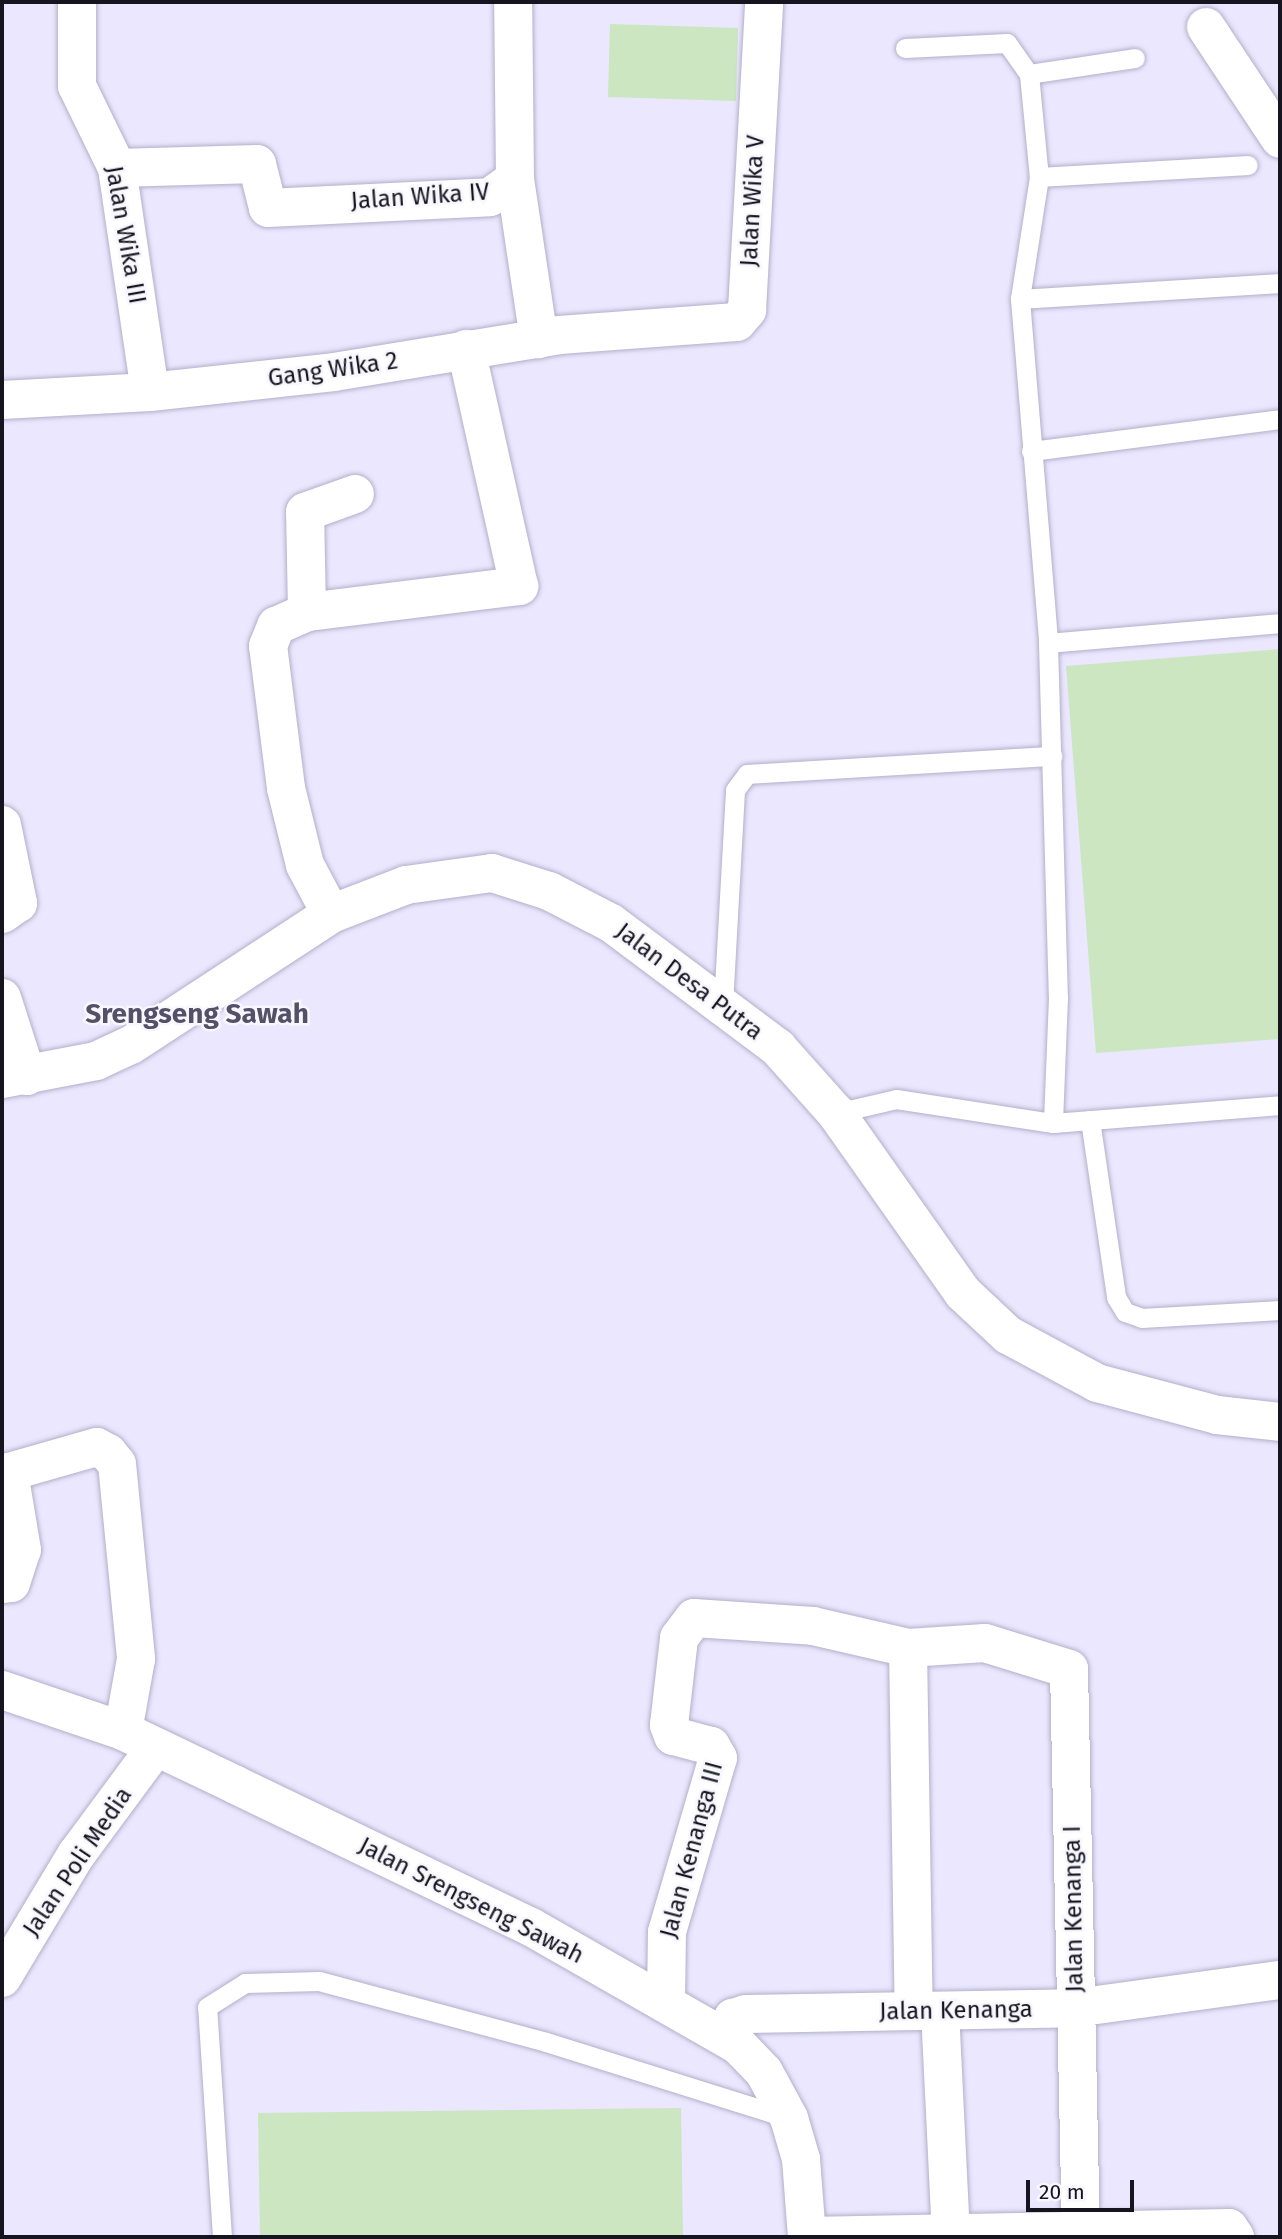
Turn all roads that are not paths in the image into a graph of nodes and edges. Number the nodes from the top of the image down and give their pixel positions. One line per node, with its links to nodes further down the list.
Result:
1 (77, 2): 10 (street, Jalan Wika III)
2 (513, 2): 12 (street, Jalan Wika IV)
3 (764, 2): 15 (street, Jalan Wika V)
4 (1206, 27): 8 (street)
5 (905, 48): 7 (lane)
6 (1135, 58): 7 (lane)
7 (1029, 74): 11 (lane)
8 (1280, 139)
9 (1248, 165): 11 (lane)
10 (117, 168): 12 (street, Jalan Wika IV); 18 (street, Jalan Wika III)
11 (1039, 177): 14 (lane)
12 (515, 179): 16 (street)
13 (1280, 283): 14 (lane)
14 (1020, 299): 21 (lane)
15 (663, 327): 16 (street, Gang Wika 2)
16 (539, 339): 17 (street, Gang Wika 2)
17 (466, 349): 18 (street, Gang Wika 2); 23 (street)
18 (150, 392): 19 (street, Gang Wika 2)
19 (2, 400)
20 (1280, 419): 21 (lane)
21 (1031, 451): 25 (lane)
22 (355, 494): 23 (street)
23 (307, 612): 29 (street)
24 (1280, 623): 25 (lane)
25 (1048, 643): 26 (lane)
26 (1052, 756): 31 (lane); 36 (lane)
27 (2, 825): 28 (street)
28 (2, 914)
29 (331, 914): 31 (street, Jalan Desa Putra); 32 (street, Jalan Desa Putra)
30 (2, 998): 32 (street)
31 (723, 1005): 34 (street, Jalan Desa Putra)
32 (15, 1077)
33 (1280, 1105): 35 (lane)
34 (836, 1113): 36 (lane); 38 (street, Jalan Desa Putra)
35 (1090, 1120): 36 (lane); 37 (lane)
36 (1053, 1123)
37 (1280, 1310)
38 (1280, 1422)
39 (2, 1584): 42 (street)
40 (908, 1648): 45 (street, Jalan Kenanga III); 46 (street, Jalan Kenanga I); 47 (street)
41 (2, 1690): 42 (street, Jalan Srengseng Sawah)
42 (139, 1739): 43 (street, Jalan Poli Media); 45 (street, Jalan Srengseng Sawah)
43 (2, 1978)
44 (1280, 1980): 46 (street, Jalan Kenanga)
45 (666, 2002): 48 (street, Jalan Srengseng Sawah)
46 (1076, 2008): 47 (street, Jalan Kenanga); 51 (street, Jalan Kenanga I)
47 (927, 2011): 48 (street, Jalan Kenanga); 50 (street)
48 (723, 2035): 49 (street, Jalan Srengseng Sawah)
49 (789, 2118): 52 (street, Jalan Srengseng Sawah); 53 (lane)
50 (951, 2235): 51 (street); 52 (street)
51 (1081, 2235): 54 (street)
52 (807, 2236)
53 (222, 2237)
54 (1235, 2237)

